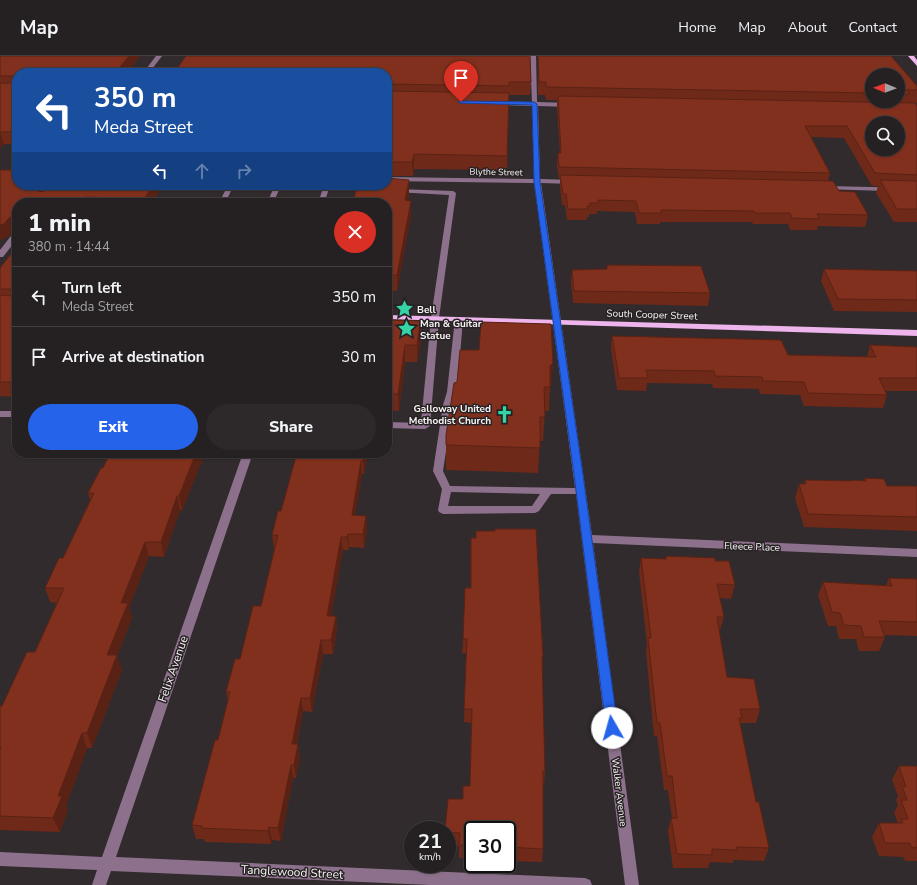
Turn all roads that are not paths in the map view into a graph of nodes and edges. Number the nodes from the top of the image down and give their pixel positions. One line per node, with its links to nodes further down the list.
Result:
1 (159, 56): 5 (street)
2 (533, 56): 7 (street, Walker Avenue)
3 (911, 56): 4 (main road)
4 (917, 64)
5 (150, 68)
6 (488, 103): 7 (street)
7 (534, 104): 8 (street); 10 (street, Walker Avenue)
8 (574, 105)
9 (455, 180): 10 (street, Blythe Street); 12 (street, Blythe Street); 16 (street)
10 (537, 182): 11 (street, Blythe Street); 22 (street, Walker Avenue)
11 (584, 182)
12 (392, 183)
13 (392, 184): 16 (street)
14 (814, 188): 15 (street)
15 (917, 190)
16 (453, 193): 20 (street)
17 (12, 240): 18 (street)
18 (0, 255)
19 (392, 317): 20 (main road, South Cooper Street)
20 (435, 318): 21 (main road, South Cooper Street); 26 (street)
21 (459, 319): 22 (main road, South Cooper Street); 28 (street)
22 (557, 322): 23 (main road, South Cooper Street); 30 (street, Walker Avenue)
23 (917, 333)
24 (0, 414): 25 (street)
25 (12, 414)
26 (392, 425)
27 (246, 458): 34 (street, Felix Avenue)
28 (448, 489): 29 (street); 29 (street)
29 (548, 490): 30 (street)
30 (581, 491): 31 (street, Walker Avenue)
31 (587, 539): 32 (street, Fleece Place); 37 (street, Walker Avenue)
32 (917, 553)
33 (0, 859): 34 (street, Tanglewood Street)
34 (106, 863): 35 (street, Felix Avenue); 36 (street, Tanglewood Street)
35 (99, 885)
36 (585, 885)
37 (632, 885)

